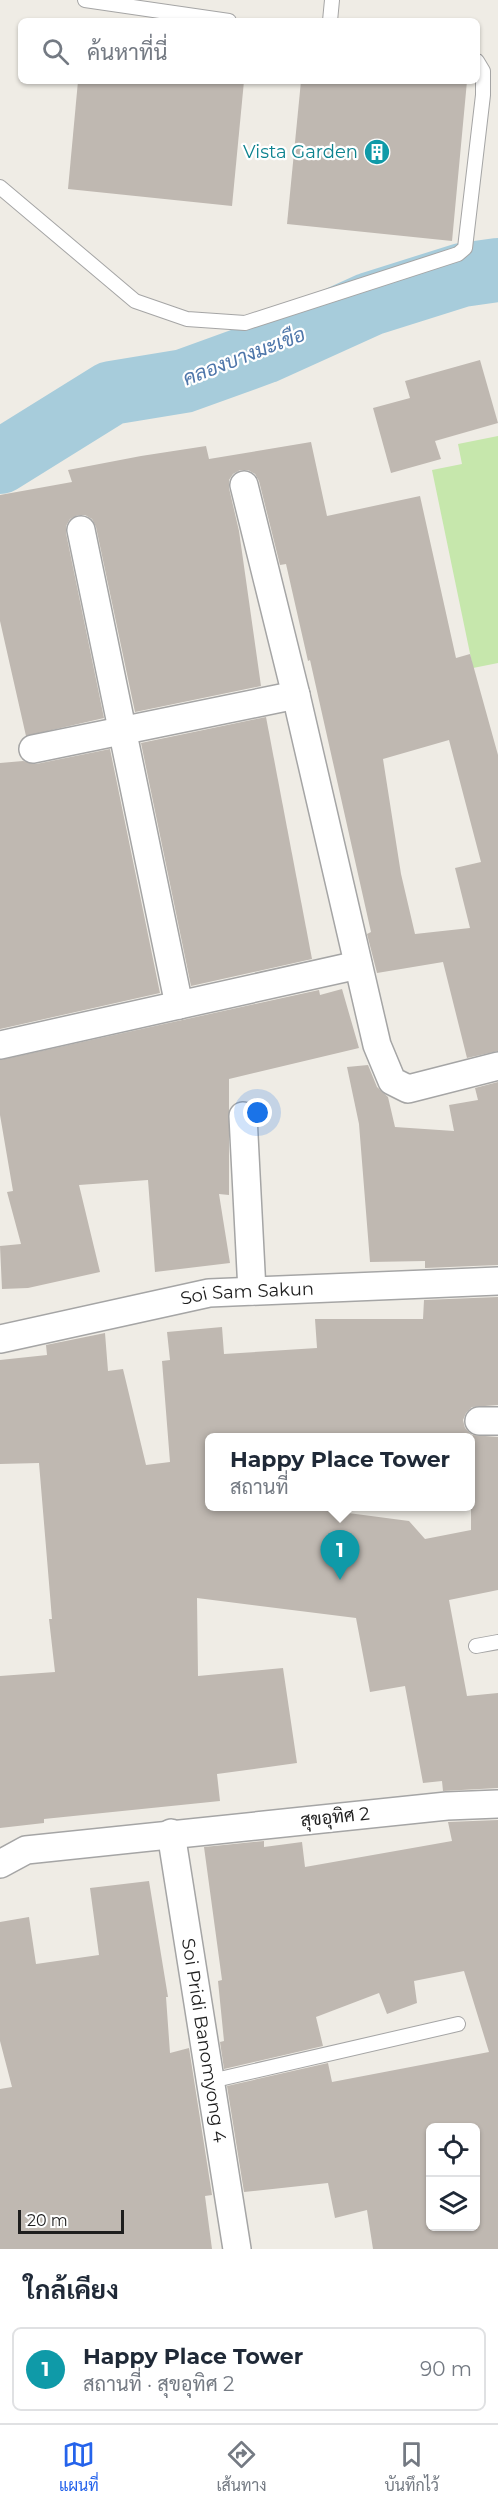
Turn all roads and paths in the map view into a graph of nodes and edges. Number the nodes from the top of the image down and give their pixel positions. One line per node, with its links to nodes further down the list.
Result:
1 (85, 0): 3 (lane)
2 (332, 0): 4 (lane)
3 (208, 18)
4 (330, 18)
5 (480, 66): 6 (lane)
6 (0, 187)
7 (244, 485): 9 (street)
8 (81, 530): 10 (street)
9 (296, 695): 10 (street); 12 (street)
10 (123, 730): 11 (street); 13 (street)
11 (33, 749)
12 (358, 964): 13 (street); 15 (street)
13 (179, 1005): 14 (street)
14 (0, 1044)
15 (498, 1066)
16 (243, 1116): 18 (street)
17 (498, 1281): 18 (street, Soi Sam Sakun)
18 (252, 1291): 19 (street, Soi Sam Sakun)
19 (0, 1340)
20 (498, 1642): 21 (lane)
21 (476, 1646)
22 (498, 1804): 23 (street, สุขอุทิศ 2)
23 (171, 1833): 24 (street, สุขอุทิศ 2); 26 (street, Soi Pridi Banomyong 4)
24 (0, 1864)
25 (458, 2024): 26 (lane)
26 (211, 2081): 27 (street, Soi Pridi Banomyong 4)
27 (237, 2249)

